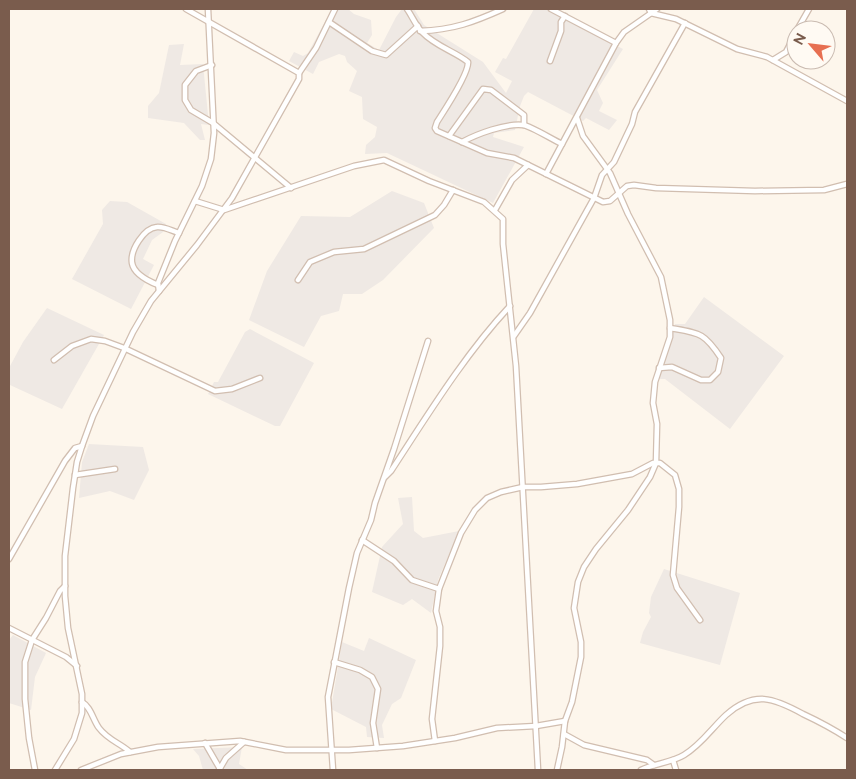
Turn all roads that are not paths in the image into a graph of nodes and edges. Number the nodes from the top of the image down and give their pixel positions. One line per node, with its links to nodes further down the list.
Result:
1 (186, 9): 13 (lane)
2 (208, 9): 13 (lane)
3 (335, 9): 12 (lane)
4 (407, 9): 15 (lane)
5 (503, 9): 15 (lane)
6 (551, 9): 10 (lane)
7 (657, 9): 9 (lane)
8 (809, 9): 11 (lane)
9 (650, 11): 14 (lane); 16 (lane)
10 (565, 16): 16 (lane); 18 (lane)
11 (803, 20)
12 (329, 22): 15 (lane); 21 (lane)
13 (210, 23): 20 (lane); 21 (lane)
14 (685, 23): 19 (lane); 31 (lane)
15 (419, 28): 26 (lane)
16 (616, 43): 23 (lane)
17 (786, 52): 19 (lane)
18 (550, 60)
19 (773, 60): 22 (lane)
20 (212, 65): 24 (lane); 24 (lane)
21 (299, 73): 29 (lane)
22 (847, 101)
23 (577, 118): 28 (lane); 31 (lane)
24 (213, 123): 29 (lane); 38 (lane)
25 (524, 125): 26 (lane); 27 (lane); 28 (lane)
26 (449, 136): 27 (lane)
27 (462, 142): 30 (lane)
28 (562, 144): 32 (lane)
29 (256, 157): 34 (lane); 39 (lane)
30 (528, 165): 32 (lane); 40 (lane)
31 (607, 169): 36 (lane); 37 (lane)
32 (546, 174): 37 (lane)
33 (847, 184): 36 (lane)
34 (291, 188): 35 (lane); 39 (lane)
35 (453, 190): 40 (lane); 42 (lane)
36 (620, 193): 37 (lane); 46 (lane)
37 (594, 198): 47 (lane)
38 (195, 201): 39 (lane); 41 (lane)
39 (224, 210): 44 (lane)
40 (495, 210): 45 (lane)
41 (179, 233): 43 (lane); 43 (lane)
42 (298, 280)
43 (158, 284): 44 (lane)
44 (159, 292): 49 (lane)
45 (510, 306): 47 (lane); 57 (lane)
46 (670, 328): 51 (lane); 51 (lane)
47 (514, 336): 58 (lane)
48 (428, 341): 57 (lane)
49 (124, 348): 50 (lane); 52 (lane); 53 (lane)
50 (54, 360)
51 (659, 368): 54 (lane)
52 (260, 378)
53 (82, 446): 56 (lane); 60 (lane)
54 (656, 463): 58 (lane); 63 (lane); 69 (lane)
55 (115, 469): 56 (lane)
56 (75, 474): 61 (lane)
57 (384, 478): 59 (lane)
58 (522, 488): 62 (lane); 70 (lane)
59 (362, 540): 62 (lane); 66 (lane)
60 (9, 559)
61 (65, 586): 65 (lane); 67 (lane)
62 (438, 589): 73 (lane)
63 (700, 620)
64 (9, 628): 65 (lane)
65 (32, 640): 67 (lane); 82 (lane)
66 (334, 662): 76 (lane); 77 (lane)
67 (77, 666): 68 (lane)
68 (82, 702): 78 (lane); 83 (lane)
69 (565, 721): 70 (lane); 71 (lane)
70 (536, 726): 73 (lane); 86 (lane)
71 (564, 734): 80 (lane); 87 (lane)
72 (847, 738): 79 (lane)
73 (435, 741): 76 (lane)
74 (244, 742): 75 (lane); 77 (lane); 81 (lane)
75 (205, 743): 78 (lane); 81 (lane)
76 (377, 748): 77 (lane)
77 (330, 750): 85 (lane)
78 (130, 752): 84 (lane)
79 (673, 760): 80 (lane); 89 (lane)
80 (654, 765): 88 (lane)
81 (220, 769)
82 (35, 770)
83 (55, 770)
84 (81, 770)
85 (333, 770)
86 (538, 770)
87 (557, 770)
88 (641, 770)
89 (676, 770)

